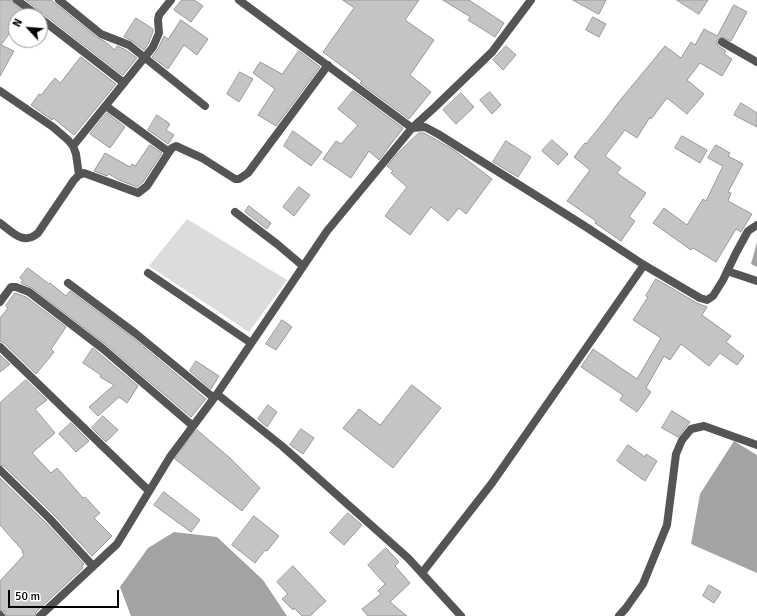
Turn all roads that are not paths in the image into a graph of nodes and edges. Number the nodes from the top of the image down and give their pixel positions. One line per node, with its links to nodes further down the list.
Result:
1 (17, 0): 6 (street)
2 (60, 0): 9 (street)
3 (171, 0): 9 (street)
4 (239, 0): 11 (street)
5 (531, 0): 16 (street)
6 (27, 8)
7 (48, 24): 12 (street)
8 (722, 42): 10 (street)
9 (145, 58): 12 (street); 15 (street)
10 (757, 62)
11 (328, 65): 16 (street); 18 (street)
12 (124, 83): 14 (street)
13 (0, 91): 17 (street)
14 (106, 106): 17 (street); 18 (street)
15 (205, 106)
16 (412, 128): 23 (street); 24 (street)
17 (73, 146): 19 (street)
18 (169, 152): 19 (street)
19 (79, 175): 21 (street)
20 (235, 212): 24 (street)
21 (0, 223)
22 (757, 225): 25 (street)
23 (644, 265): 25 (street); 38 (street)
24 (303, 266): 30 (street)
25 (727, 270): 27 (street)
26 (148, 273): 30 (street)
27 (757, 281)
28 (68, 283): 32 (street)
29 (0, 302): 33 (street)
30 (251, 343): 32 (street)
31 (0, 347): 36 (street)
32 (215, 396): 33 (street); 38 (street)
33 (193, 426): 36 (street)
34 (757, 445): 41 (street)
35 (0, 470): 37 (street)
36 (150, 491): 37 (street)
37 (93, 566): 39 (street)
38 (422, 573): 40 (street)
39 (40, 616)
40 (461, 616)
41 (619, 616)

